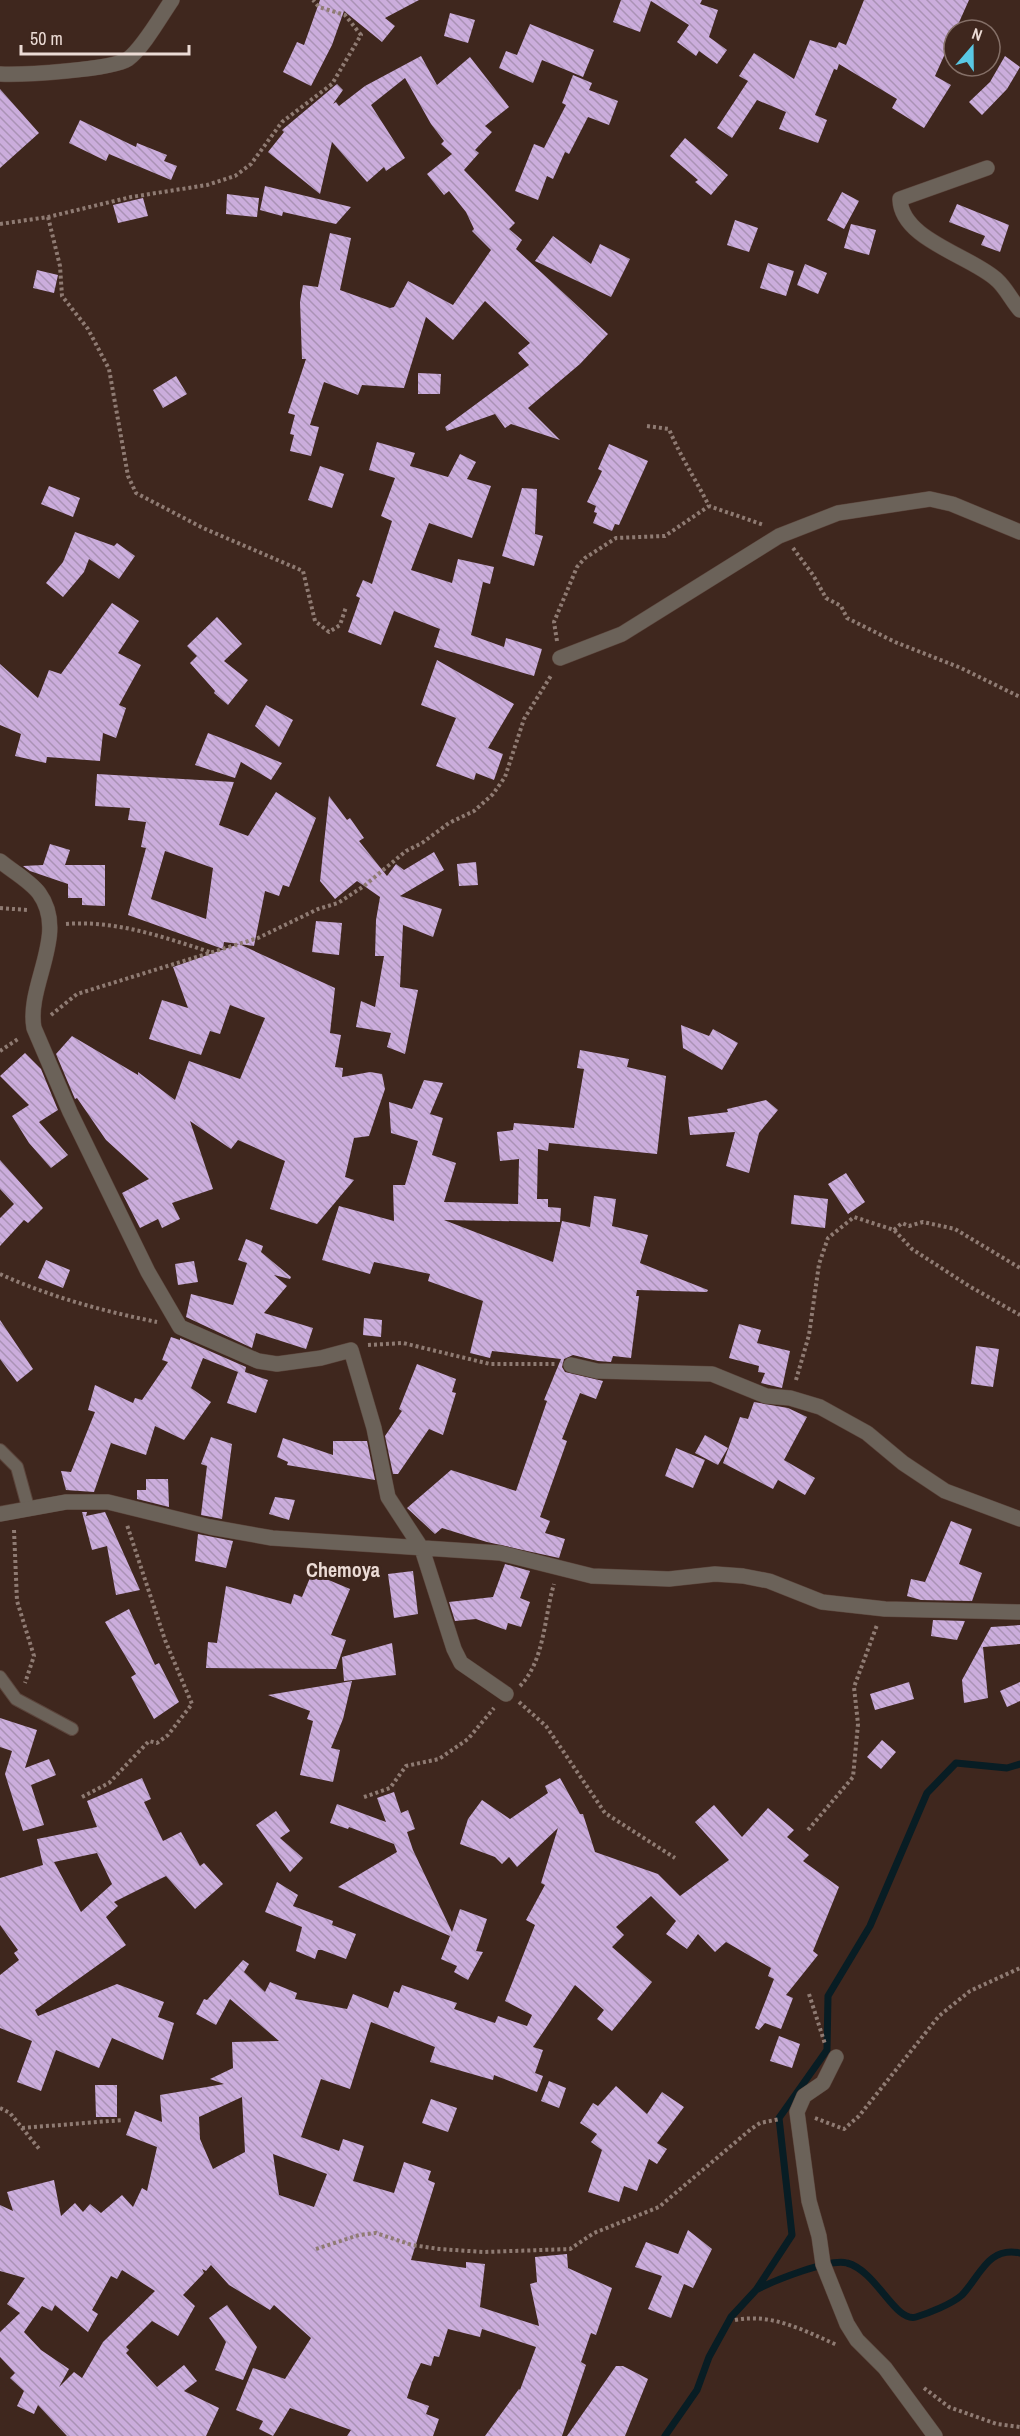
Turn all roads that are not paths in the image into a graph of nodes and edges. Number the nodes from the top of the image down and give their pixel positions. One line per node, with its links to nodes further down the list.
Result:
1 (172, 0): 2 (street)
2 (0, 74)
3 (987, 168): 4 (street)
4 (1020, 310)
5 (1020, 532): 6 (street)
6 (560, 658)
7 (0, 861): 13 (street)
8 (571, 1365): 12 (street)
9 (0, 1450): 10 (lane)
10 (28, 1507): 11 (street); 13 (street)
11 (6, 1512)
12 (1020, 1519)
13 (422, 1549): 14 (street); 16 (street)
14 (1020, 1612)
15 (0, 1677): 17 (lane)
16 (506, 1694)
17 (72, 1729)
18 (832, 2054): 19 (street)
19 (935, 2436)

